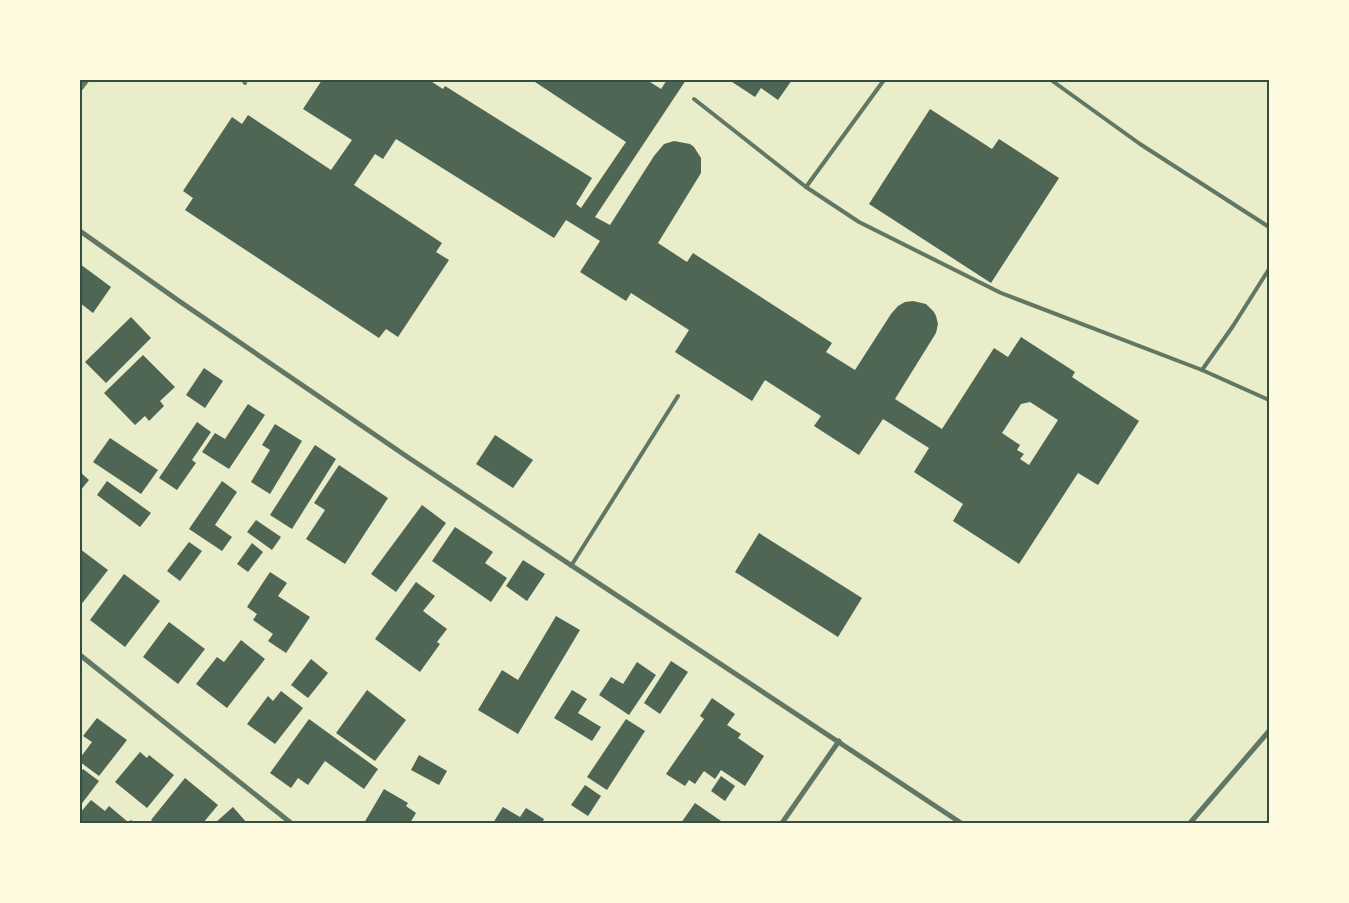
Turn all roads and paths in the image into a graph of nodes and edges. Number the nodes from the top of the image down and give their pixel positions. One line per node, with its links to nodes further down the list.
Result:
1 (87, 80): 4 (street)
2 (884, 80): 6 (lane)
3 (1051, 80): 7 (lane)
4 (80, 89)
5 (694, 99): 6 (lane)
6 (806, 187): 10 (lane)
7 (1269, 227)
8 (80, 231): 13 (street)
9 (1269, 269): 10 (lane)
10 (1202, 370): 12 (lane)
11 (678, 396): 13 (lane)
12 (1269, 400)
13 (571, 566): 16 (street)
14 (80, 655): 17 (street)
15 (1269, 731): 20 (street)
16 (839, 741): 18 (street); 19 (street)
17 (291, 823)
18 (782, 823)
19 (961, 823)
20 (1190, 823)

